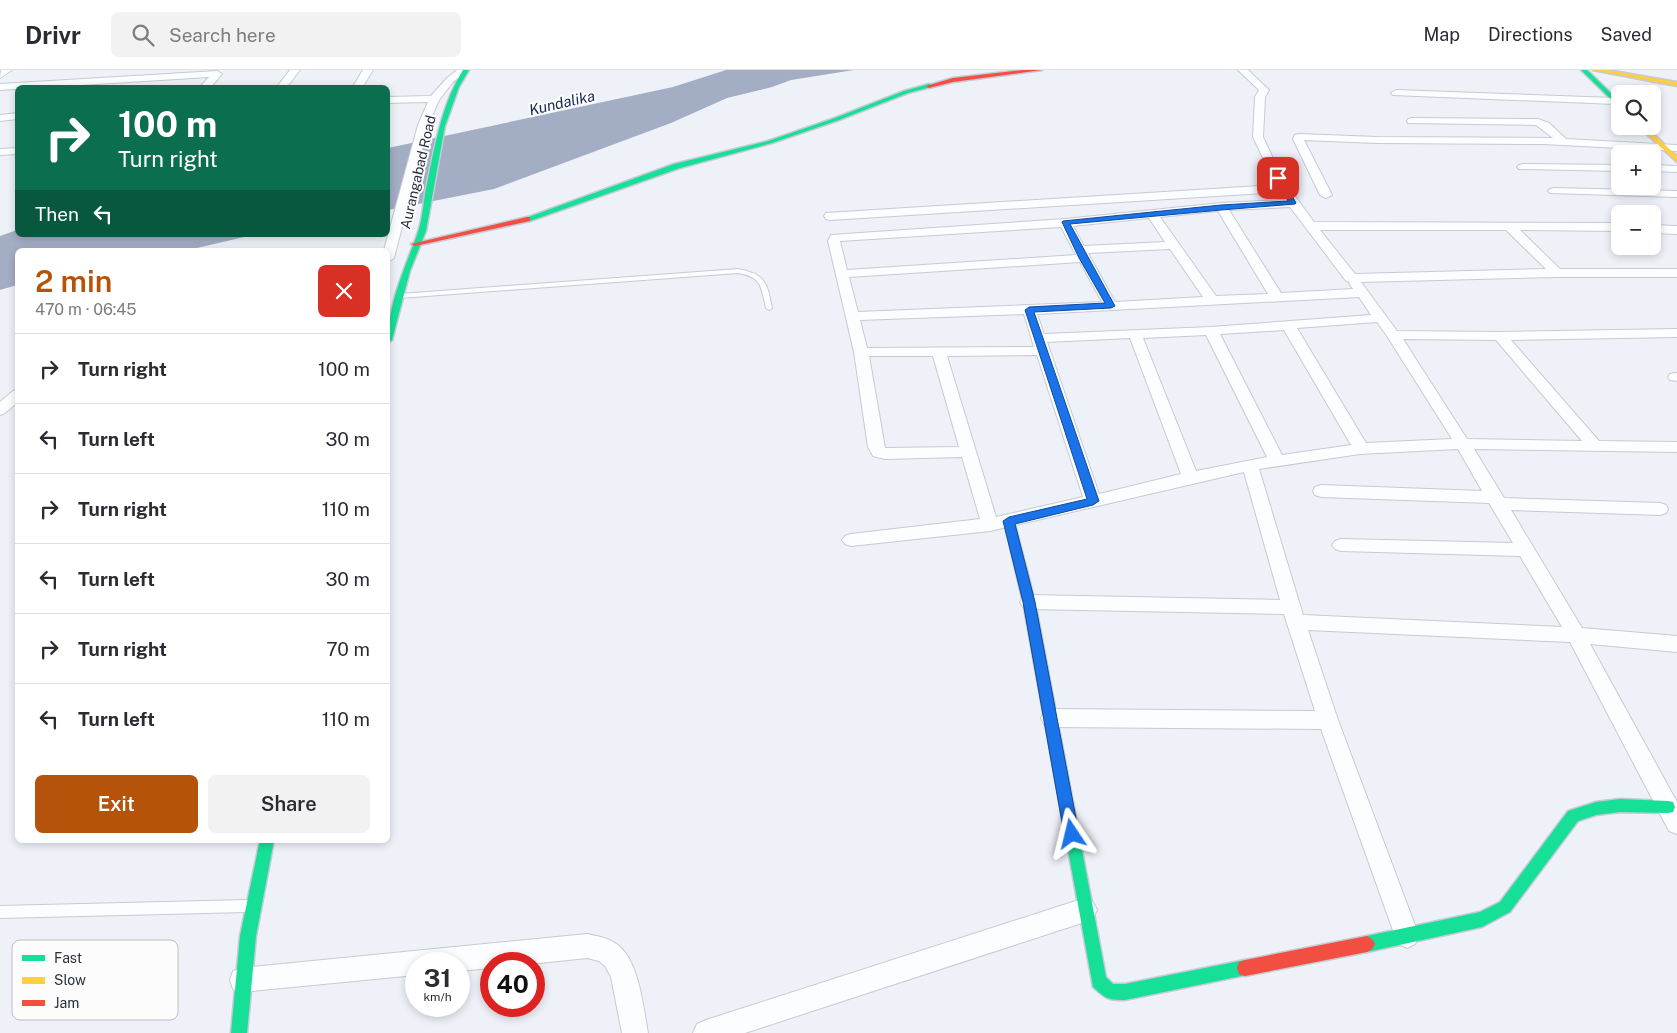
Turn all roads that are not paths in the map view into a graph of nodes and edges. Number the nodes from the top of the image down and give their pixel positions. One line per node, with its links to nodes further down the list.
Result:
1 (7, 70): 12 (street)
2 (79, 70): 13 (street)
3 (295, 70): 17 (street)
4 (368, 70): 18 (street)
5 (463, 70): 23 (street)
6 (466, 70): 54 (street, Aurangabad Road)
7 (1039, 70): 54 (street)
8 (1243, 70): 40 (street)
9 (1584, 70): 22 (street)
10 (1596, 70): 14 (street)
11 (219, 72): 13 (street); 16 (street)
12 (0, 75)
13 (60, 84): 15 (street)
14 (1677, 84)
15 (40, 85)
16 (207, 85)
17 (283, 85)
18 (359, 85)
19 (15, 86): 20 (street)
20 (0, 87)
21 (1396, 93): 25 (street)
22 (1611, 97)
23 (434, 99): 24 (street); 56 (street)
24 (390, 100)
25 (1611, 104)
26 (15, 116): 27 (street)
27 (0, 118)
28 (1412, 121): 30 (street)
29 (1651, 135): 31 (street)
30 (1563, 142): 31 (street); 43 (street)
31 (1664, 147): 32 (street); 35 (street)
32 (1677, 148)
33 (15, 151): 34 (street)
34 (0, 152)
35 (1677, 160)
36 (1523, 167): 37 (street)
37 (1611, 168)
38 (1661, 168): 39 (street)
39 (1677, 169)
40 (1284, 188): 44 (street); 47 (street)
41 (1554, 191): 42 (street)
42 (1677, 194)
43 (1326, 195)
44 (1292, 203): 45 (street); 49 (street)
45 (1221, 207): 46 (street); 64 (street)
46 (1152, 214): 48 (street); 55 (street)
47 (830, 216)
48 (1066, 222): 57 (street); 59 (street)
49 (1311, 226): 50 (street); 61 (street)
50 (1510, 227): 51 (street); 60 (street)
51 (1611, 227)
52 (1661, 229): 53 (street)
53 (1677, 230)
54 (415, 244): 63 (street, Aurangabad Road)
55 (1173, 245): 57 (street); 65 (street)
56 (388, 248)
57 (1081, 254): 59 (street); 66 (street)
58 (1677, 273): 60 (street)
59 (842, 274): 69 (street)
60 (1557, 274): 61 (street)
61 (1351, 278): 62 (street)
62 (1361, 293): 64 (street); 70 (street)
63 (398, 296): 67 (lane); 72 (street, Aurangabad Road)
64 (1276, 297): 65 (street)
65 (1212, 300): 66 (street)
66 (1111, 306): 68 (street)
67 (769, 308)
68 (1029, 310): 69 (street); 78 (street)
69 (854, 316): 79 (street)
70 (1380, 318): 71 (street); 76 (street)
71 (1288, 325): 73 (street); 86 (street)
72 (390, 331)
73 (1210, 331): 75 (street); 88 (street)
74 (1677, 333): 77 (street)
75 (1135, 334): 78 (street); 90 (street)
76 (1393, 335): 77 (street); 83 (street)
77 (1500, 336): 84 (street)
78 (1041, 345): 80 (street); 93 (street)
79 (861, 352): 80 (street); 87 (street)
80 (939, 352): 87 (street)
81 (15, 397): 82 (street)
82 (0, 410)
83 (1463, 444): 84 (street); 86 (street); 92 (street)
84 (1595, 446): 85 (street)
85 (1677, 447)
86 (1361, 448): 88 (street)
87 (968, 452): 96 (street)
88 (1277, 460): 89 (street)
89 (1250, 465): 90 (street); 101 (street)
90 (1191, 478): 93 (street)
91 (1321, 491): 92 (street)
92 (1496, 500): 94 (street); 99 (street)
93 (1093, 501): 95 (street)
94 (1660, 509)
95 (1009, 521): 96 (street); 100 (street)
96 (990, 525): 97 (street)
97 (851, 540)
98 (1341, 545): 99 (street)
99 (1526, 550): 102 (street)
100 (1029, 602): 101 (street); 104 (street)
101 (1294, 614): 102 (street); 105 (street)
102 (1576, 635): 103 (street); 106 (street)
103 (1677, 644)
104 (1051, 718): 105 (street); 110 (street)
105 (1328, 720): 112 (street)
106 (1668, 808): 107 (street); 112 (street)
107 (1677, 824)
108 (266, 843): 109 (street)
109 (252, 906): 111 (lane); 113 (street)
110 (1085, 910): 112 (street); 116 (street)
111 (0, 912)
112 (1407, 936)
113 (242, 980): 114 (street); 115 (street)
114 (239, 1033)
115 (635, 1033)
116 (706, 1033)

